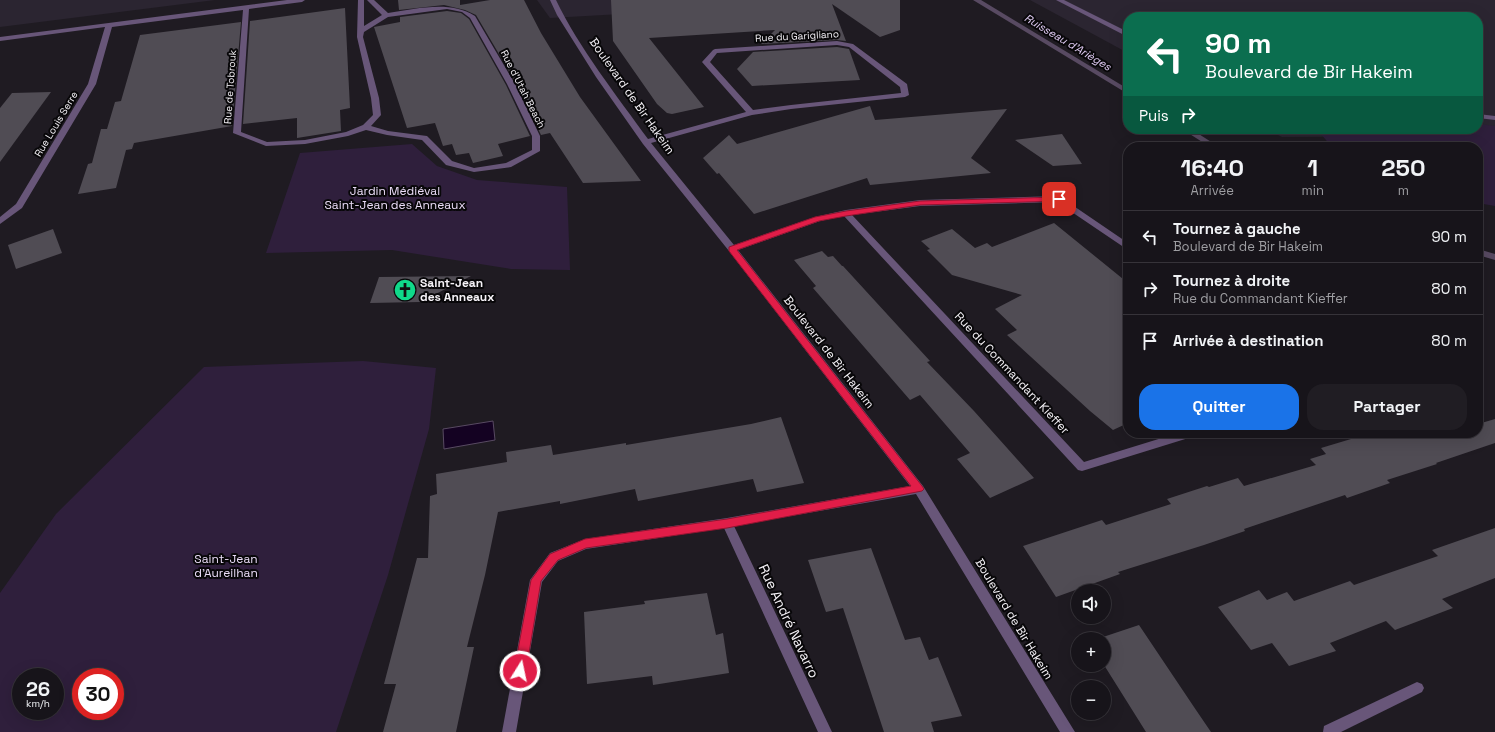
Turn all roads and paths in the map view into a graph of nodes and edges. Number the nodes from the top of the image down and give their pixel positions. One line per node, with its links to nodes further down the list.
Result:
1 (302, 0): 6 (street)
2 (361, 0): 9 (street)
3 (370, 0): 7 (street)
4 (553, 0): 16 (street, Boulevard de Bir Hakeim)
5 (1059, 0): 10 (street)
6 (246, 7): 8 (street); 15 (street, Rue de Tobrouk)
7 (386, 15): 9 (street, Rue d'Utah Beach); 15 (street, Rue d'Utah Beach)
8 (109, 26): 11 (street); 18 (street, Rue Louis Serre)
9 (360, 31): 15 (street)
10 (1123, 32)
11 (0, 38)
12 (751, 113): 12 (street, Rue du Garigliano); 16 (street, Rue du Garigliano)
13 (1483, 117): 14 (street)
14 (1495, 118)
15 (366, 127)
16 (646, 142): 20 (street, Boulevard de Bir Hakeim)
17 (846, 213): 19 (street); 20 (street); 21 (street, Rue du Commandant Kieffer)
18 (0, 221)
19 (1123, 243)
20 (732, 249): 22 (street, Boulevard de Bir Hakeim)
21 (1174, 438)
22 (919, 489): 23 (street); 27 (street, Boulevard de Bir Hakeim)
23 (727, 523): 25 (street); 26 (street, Rue André Navarro)
24 (1417, 688): 28 (street)
25 (510, 732)
26 (824, 732)
27 (1068, 732)
28 (1330, 732)

